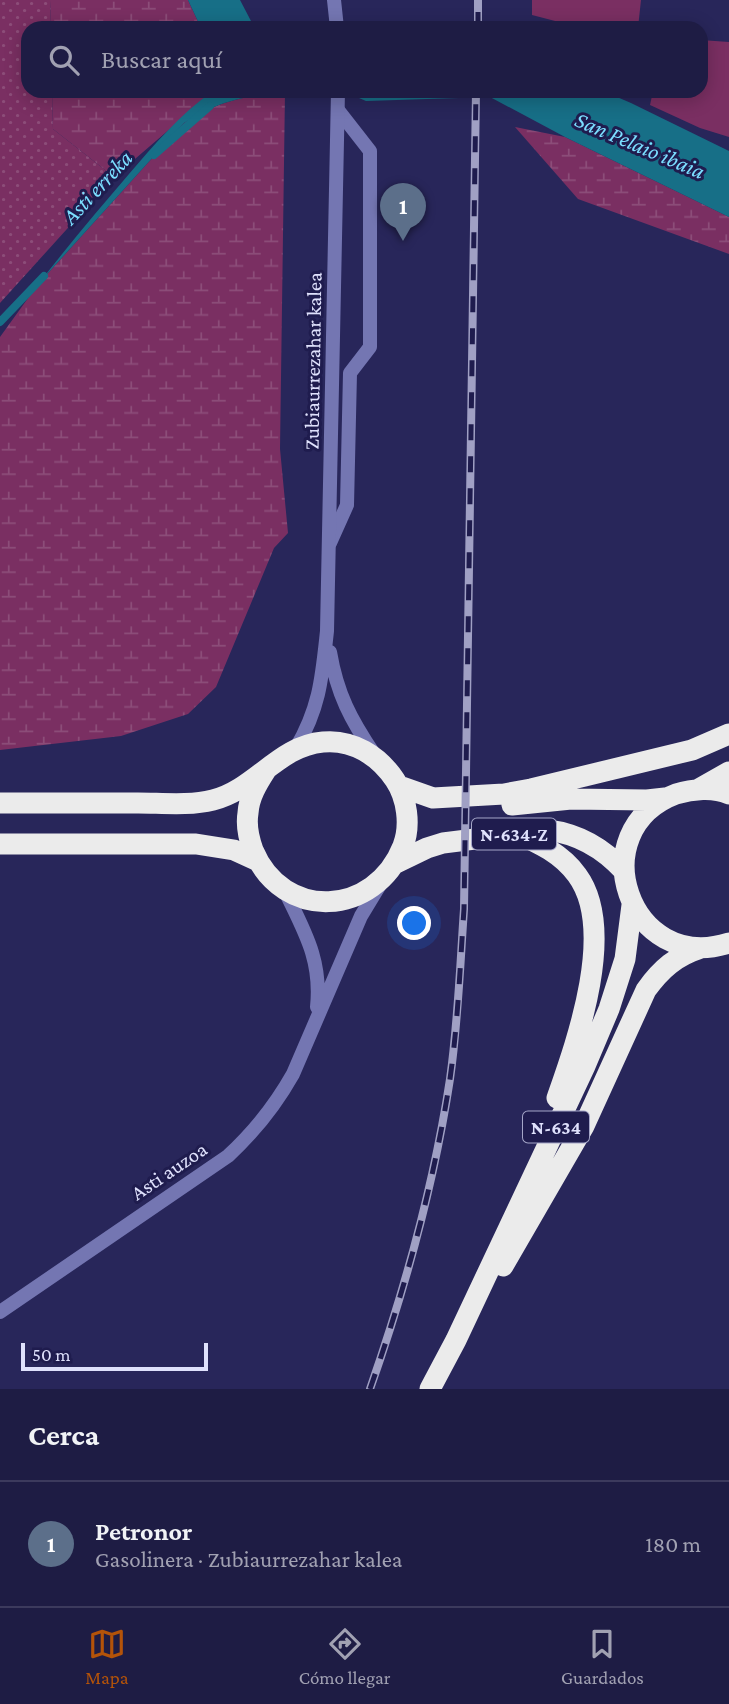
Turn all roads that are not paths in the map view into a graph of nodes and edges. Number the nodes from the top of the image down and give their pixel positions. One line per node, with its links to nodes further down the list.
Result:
1 (334, 0): 2 (street)
2 (336, 21)
3 (338, 99): 4 (street, Zubiaurrezahar kalea); 4 (street)
4 (330, 543): 5 (street, Zubiaurrezahar kalea)
5 (327, 631): 7 (street, Zubiaurrezahar kalea); 8 (street, Zubiaurrezahar kalea)
6 (729, 734): 14 (highway)
7 (296, 748): 8 (highway); 9 (highway)
8 (377, 759): 11 (highway)
9 (266, 770): 16 (highway); 19 (highway)
10 (729, 772): 12 (highway, N-634)
11 (399, 786): 14 (highway); 20 (highway)
12 (699, 789): 13 (highway, N-634); 15 (highway, N-634)
13 (729, 794)
14 (432, 798): 15 (highway, N-634-Z)
15 (667, 798): 21 (highway, N-634)
16 (0, 803)
17 (516, 833): 20 (highway, N-634-Z); 21 (highway, N-634-Z); 26 (highway)
18 (0, 844): 19 (highway)
19 (258, 862): 22 (highway)
20 (390, 871): 22 (highway); 25 (street, Asti auzoa)
21 (624, 871): 23 (highway, N-634)
22 (284, 889): 25 (street, Asti auzoa)
23 (632, 905): 24 (highway, N-634); 26 (highway, N-634)
24 (719, 948): 28 (highway, N-634)
25 (315, 1023): 27 (street, Asti auzoa)
26 (553, 1134): 28 (highway, N-634)
27 (0, 1311)
28 (456, 1340): 29 (highway, N-634)
29 (430, 1389)

